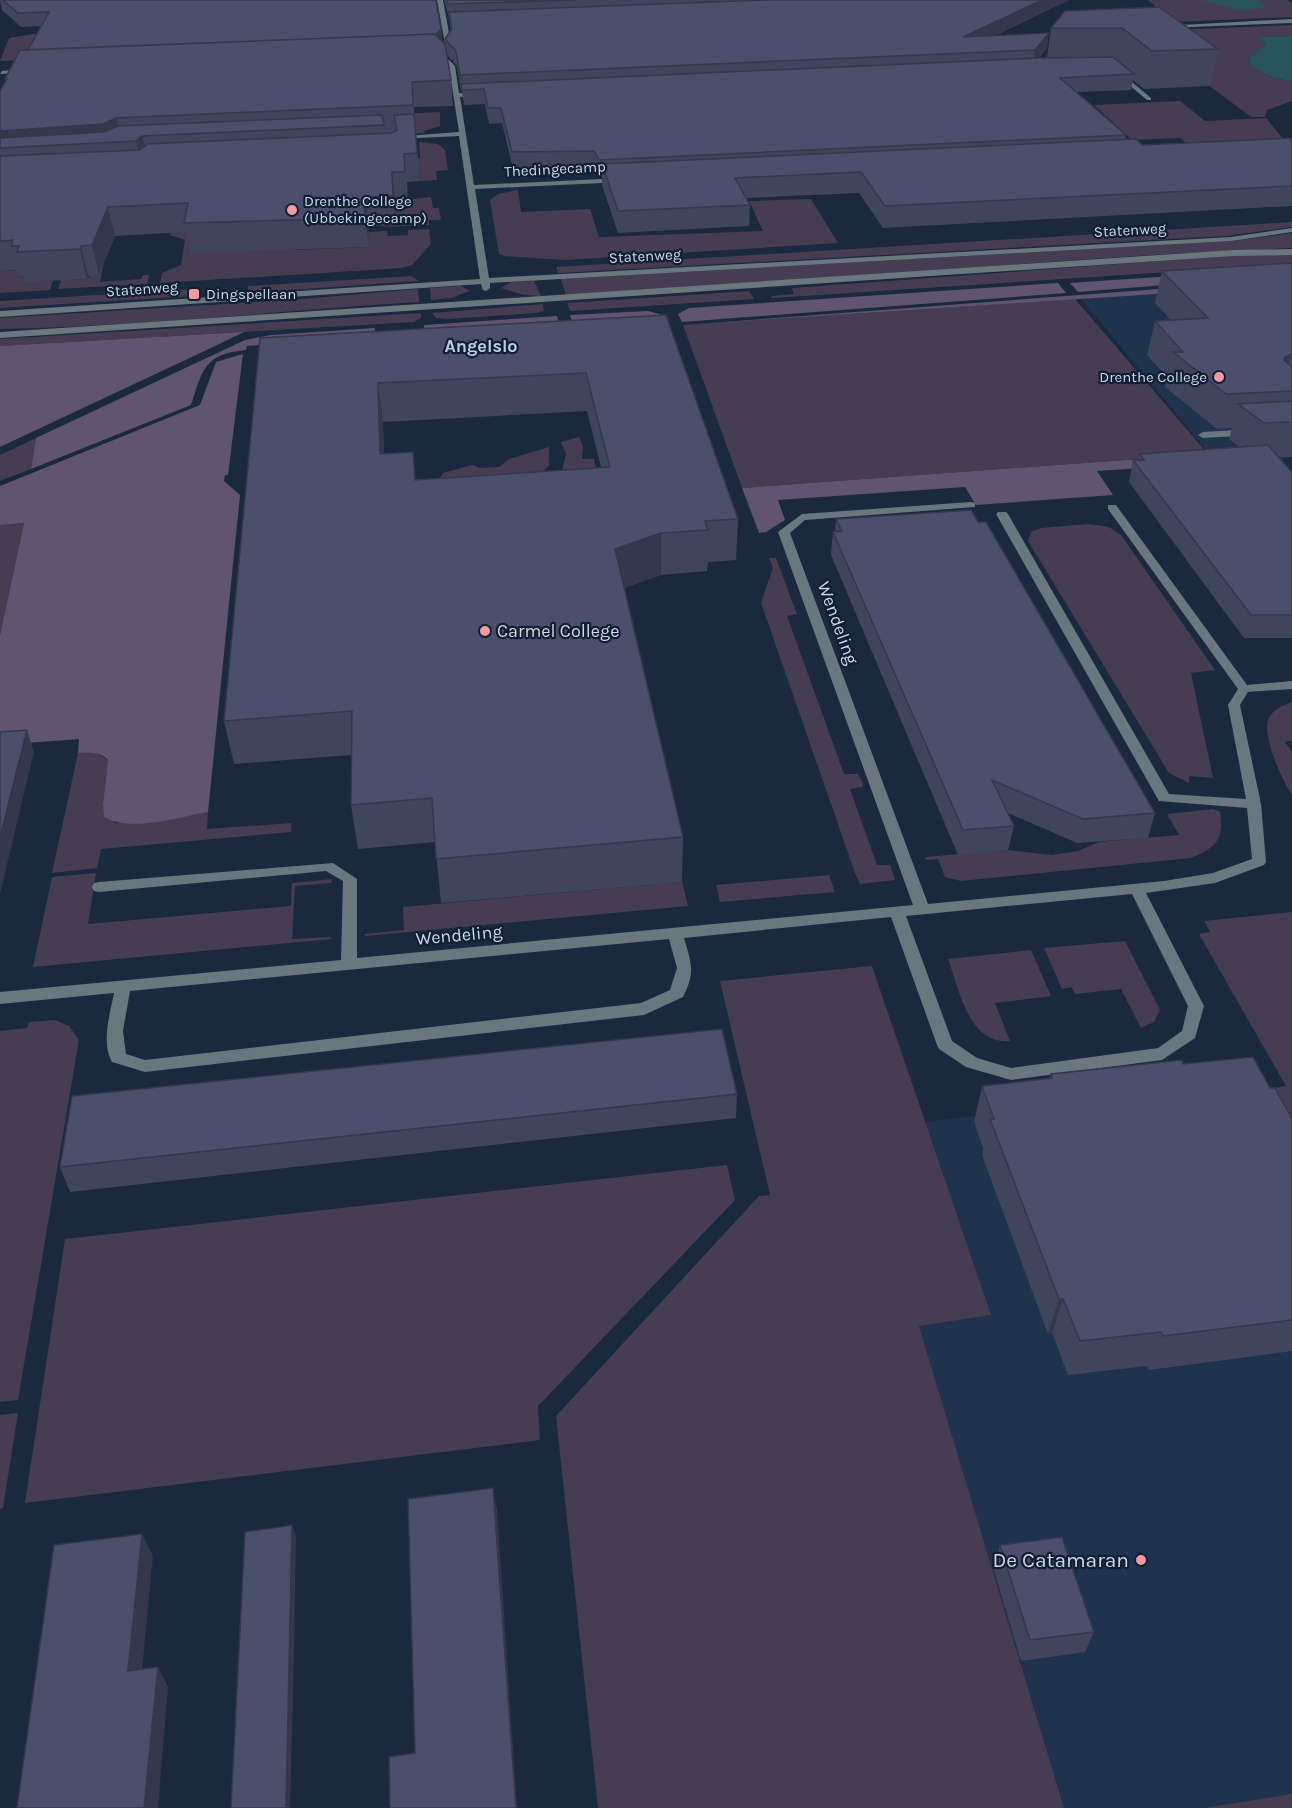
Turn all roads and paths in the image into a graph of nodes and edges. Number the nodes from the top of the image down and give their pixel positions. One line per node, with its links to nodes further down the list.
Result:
1 (440, 0): 3 (street)
2 (1292, 21): 5 (street)
3 (445, 22): 4 (street); 6 (street)
4 (456, 22)
5 (1154, 26)
6 (439, 54): 7 (street); 12 (street)
7 (428, 55)
8 (1113, 68): 13 (street)
9 (34, 70): 10 (street)
10 (2, 73)
11 (495, 93): 12 (street)
12 (455, 95): 14 (street)
13 (1149, 99)
14 (460, 134): 15 (street); 17 (street)
15 (392, 147)
16 (636, 179): 17 (street, Thedingecamp)
17 (470, 187): 20 (street)
18 (1292, 230): 20 (street, Statenweg)
19 (1292, 252): 21 (street, Statenweg)
20 (485, 280): 21 (street); 22 (street, Statenweg)
21 (489, 303): 23 (street, Statenweg)
22 (0, 314)
23 (0, 335)
24 (1292, 429): 25 (street)
25 (1203, 435)
26 (971, 505): 34 (street, Wendeling)
27 (1112, 507): 30 (street)
28 (1002, 514): 31 (street)
29 (1292, 685): 30 (street)
30 (1244, 689): 31 (street, Wendeling)
31 (1254, 804): 33 (street, Wendeling)
32 (99, 887): 37 (street)
33 (1136, 888): 34 (street, Wendeling); 35 (street)
34 (922, 908): 35 (street, Wendeling)
35 (897, 912): 36 (street, Wendeling)
36 (675, 934): 37 (street, Wendeling); 38 (street)
37 (349, 964): 38 (street, Wendeling)
38 (123, 986): 39 (street, Wendeling)
39 (0, 998)

